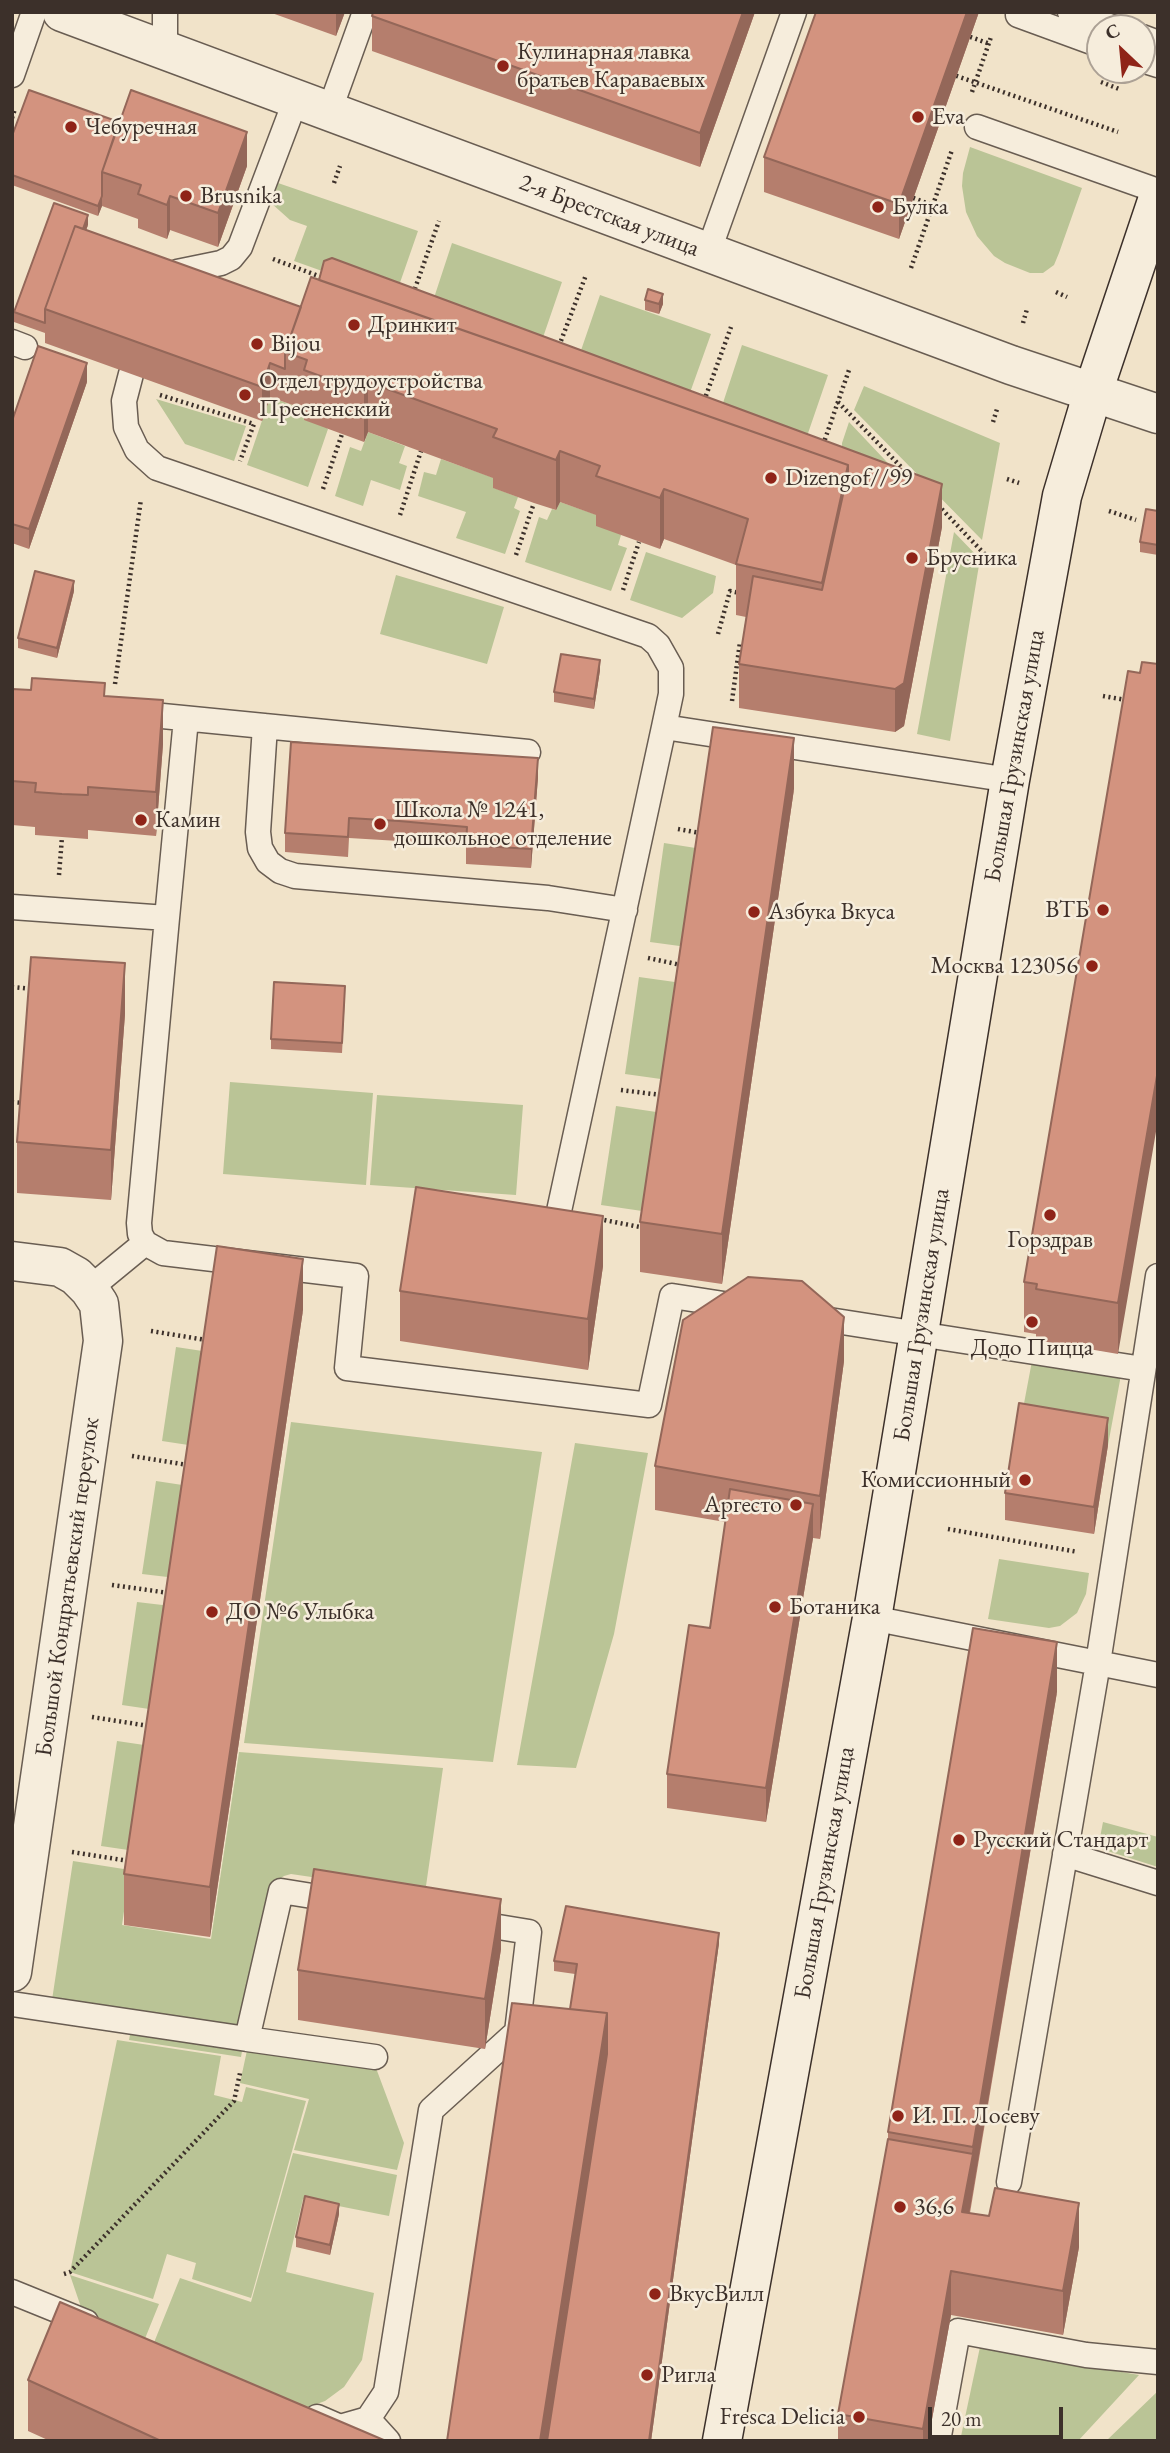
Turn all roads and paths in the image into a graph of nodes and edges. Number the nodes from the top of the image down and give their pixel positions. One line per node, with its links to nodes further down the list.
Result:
1 (34, 12): 10 (lane)
2 (62, 12): 8 (main road, 2-я Брестская улица)
3 (165, 12): 8 (lane)
4 (365, 12): 11 (lane)
5 (794, 12): 22 (lane)
6 (1018, 15): 7 (lane)
7 (1086, 40)
8 (164, 50): 11 (main road, 2-я Брестская улица)
9 (944, 71): 13 (path)
10 (12, 75)
11 (313, 106): 21 (lane); 22 (main road, 2-я Брестская улица)
12 (977, 127): 16 (lane)
13 (1118, 132)
14 (340, 166): 15 (path)
15 (334, 183)
16 (1158, 191)
17 (900, 193): 19 (path)
18 (1158, 198): 36 (main road, Большая Грузинская улица)
19 (932, 205)
20 (439, 221): 27 (path)
21 (240, 247): 24 (path); 25 (lane)
22 (708, 253): 36 (main road, 2-я Брестская улица)
23 (586, 275): 32 (path)
24 (330, 280)
25 (162, 292)
26 (1056, 292): 28 (path)
27 (412, 296)
28 (1067, 297)
29 (1027, 309): 30 (path)
30 (1023, 323)
31 (731, 327): 39 (path)
32 (558, 348)
33 (849, 370): 37 (path)
34 (131, 374): 45 (lane)
35 (149, 392): 46 (path)
36 (1093, 393): 40 (main road, 2-я Брестская улица); 71 (main road, Большая Грузинская улица)
37 (838, 401): 44 (path); 48 (path)
38 (997, 409): 41 (path)
39 (700, 413)
40 (1158, 414)
41 (993, 422)
42 (342, 434): 50 (path)
43 (421, 451): 55 (path)
44 (820, 454)
45 (146, 460): 65 (path); 68 (lane)
46 (236, 472)
47 (1007, 479): 49 (path)
48 (916, 482)
49 (1019, 483)
50 (320, 500)
51 (935, 502): 57 (path)
52 (534, 503): 58 (path)
53 (1109, 511): 54 (path)
54 (1136, 520)
55 (396, 526)
56 (639, 542): 60 (path)
57 (993, 563)
58 (513, 565)
59 (742, 594): 61 (path)
60 (620, 601)
61 (718, 634)
62 (740, 642): 69 (path)
63 (1103, 696): 64 (path)
64 (1130, 701)
65 (111, 710): 66 (lane)
66 (186, 719): 67 (lane); 74 (lane)
67 (265, 726): 70 (lane); 73 (lane)
68 (664, 727): 69 (lane); 73 (lane)
69 (727, 736): 71 (lane)
70 (528, 752)
71 (1010, 780): 90 (main road, Большая Грузинская улица)
72 (12, 906): 74 (lane)
73 (625, 910): 77 (lane)
74 (167, 918): 83 (lane)
75 (12, 987): 76 (path)
76 (39, 989)
77 (586, 1084): 78 (path); 81 (lane)
78 (666, 1096)
79 (12, 1102): 80 (path)
80 (24, 1103)
81 (559, 1211): 82 (path)
82 (646, 1228)
83 (145, 1243): 86 (lane); 87 (lane)
84 (12, 1261): 86 (main road)
85 (1158, 1276): 92 (lane)
86 (89, 1289): 110 (main road, Большой Кондратьевский переулок)
87 (760, 1310)
88 (785, 1314): 90 (lane)
89 (151, 1331): 91 (path)
90 (919, 1334): 92 (lane); 99 (main road, Большая Грузинская улица)
91 (211, 1340)
92 (1143, 1369): 96 (lane)
93 (132, 1456): 94 (path)
94 (192, 1466)
95 (948, 1529): 96 (path)
96 (1114, 1558): 100 (lane)
97 (112, 1585): 98 (path)
98 (173, 1594)
99 (872, 1618): 100 (lane); 123 (main road, Большая Грузинская улица)
100 (1098, 1663): 101 (lane); 105 (lane)
101 (1158, 1675)
102 (92, 1717): 103 (path)
103 (154, 1727)
104 (72, 1852): 106 (path)
105 (1065, 1854): 107 (lane); 115 (lane)
106 (134, 1862)
107 (1158, 1883)
108 (360, 1904): 112 (lane)
109 (440, 1917): 121 (lane)
110 (12, 1972)
111 (12, 2004): 112 (lane)
112 (247, 2039): 113 (lane)
113 (374, 2057)
114 (234, 2101): 116 (path)
115 (1009, 2182)
116 (71, 2272)
117 (12, 2292): 118 (lane)
118 (110, 2332)
119 (1158, 2362): 124 (lane)
120 (302, 2411): 121 (lane)
121 (368, 2418): 122 (lane)
122 (388, 2441)
123 (722, 2441)
124 (939, 2441)

